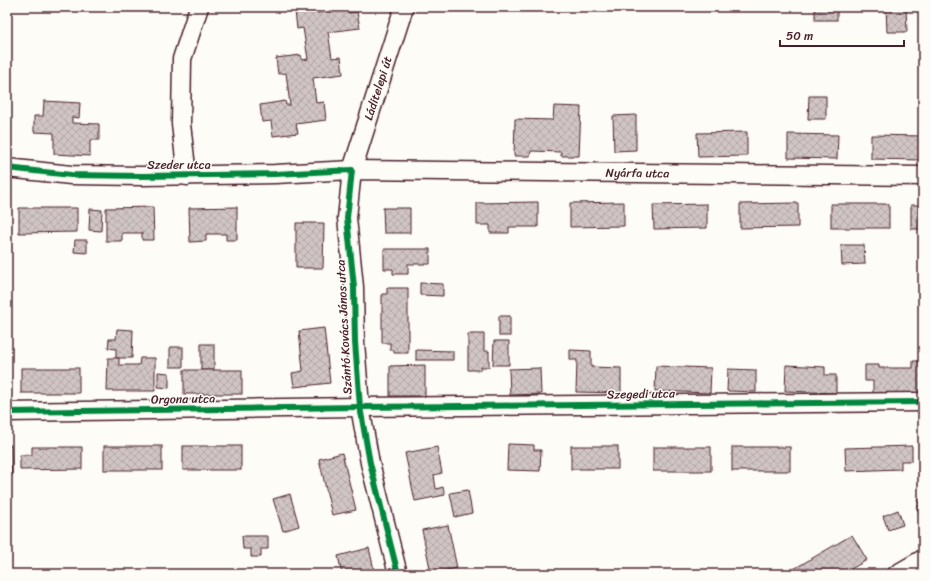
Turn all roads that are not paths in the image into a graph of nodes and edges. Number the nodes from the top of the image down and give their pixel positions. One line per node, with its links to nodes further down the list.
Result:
1 (199, 7): 5 (street, Szeder utca)
2 (404, 7): 4 (street, Láditelepi út)
3 (7, 168): 5 (street, Szeder utca)
4 (352, 170): 5 (street, Szeder utca); 6 (street, Nyárfa utca); 8 (street, Szántó Kovács János utca)
5 (187, 176)
6 (923, 176)
7 (923, 402): 8 (street, Szegedi utca)
8 (360, 408): 9 (street, Orgona utca); 11 (street, Szántó Kovács János utca)
9 (7, 412)
10 (923, 559): 12 (street)
11 (398, 574)
12 (897, 574)

